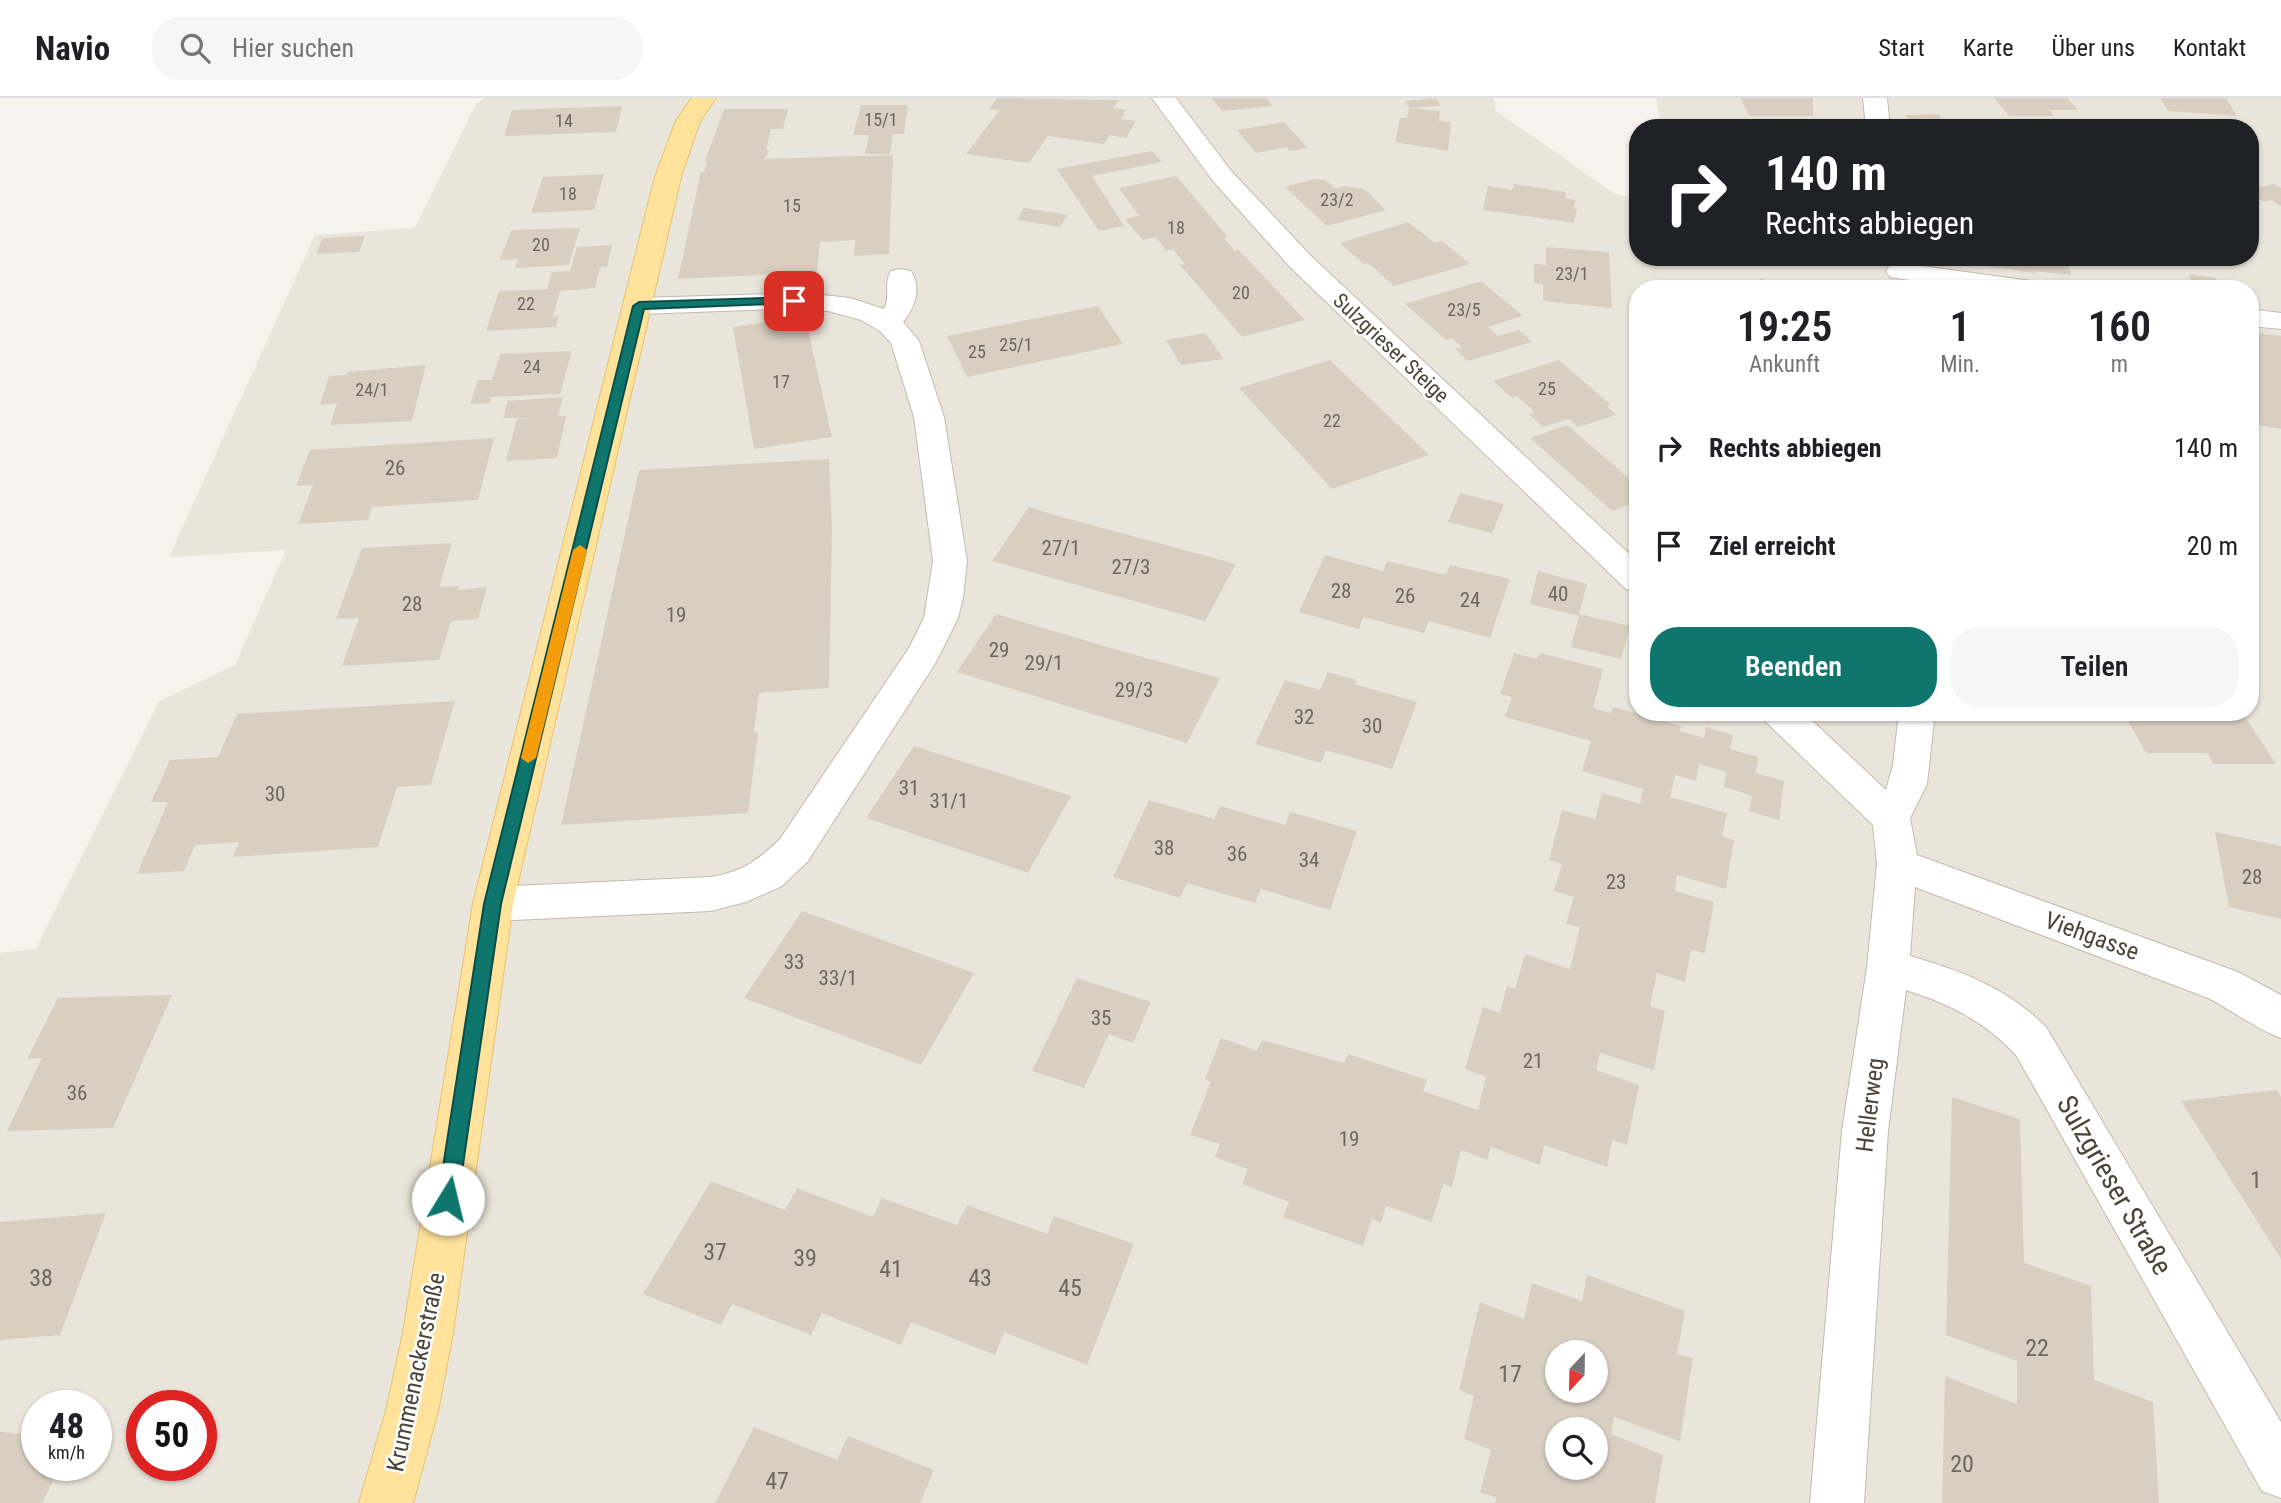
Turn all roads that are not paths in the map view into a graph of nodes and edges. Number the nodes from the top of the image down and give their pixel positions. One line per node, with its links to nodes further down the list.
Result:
1 (704, 98): 8 (main road, Krummenackerstraße)
2 (1164, 98): 12 (street, Sulzgrieser Steige)
3 (1875, 98): 4 (street)
4 (1877, 119)
5 (1901, 272): 7 (street)
6 (901, 277): 11 (street)
7 (1962, 280)
8 (639, 306): 11 (street); 17 (main road, Krummenackerstraße)
9 (2259, 318): 10 (street)
10 (2281, 321)
11 (886, 322): 17 (street)
12 (1629, 572)
13 (1789, 721): 15 (street)
14 (1916, 721): 15 (street)
15 (1891, 818): 16 (street, Hellerweg)
16 (1897, 864): 18 (street, Hellerweg); 19 (street, Viehgasse)
17 (493, 904): 21 (main road, Krummenackerstraße)
18 (1888, 967): 20 (street, Sulzgrieser Straße); 22 (street, Hellerweg)
19 (2281, 1019)
20 (2281, 1472)
21 (386, 1503)
22 (1837, 1503)

